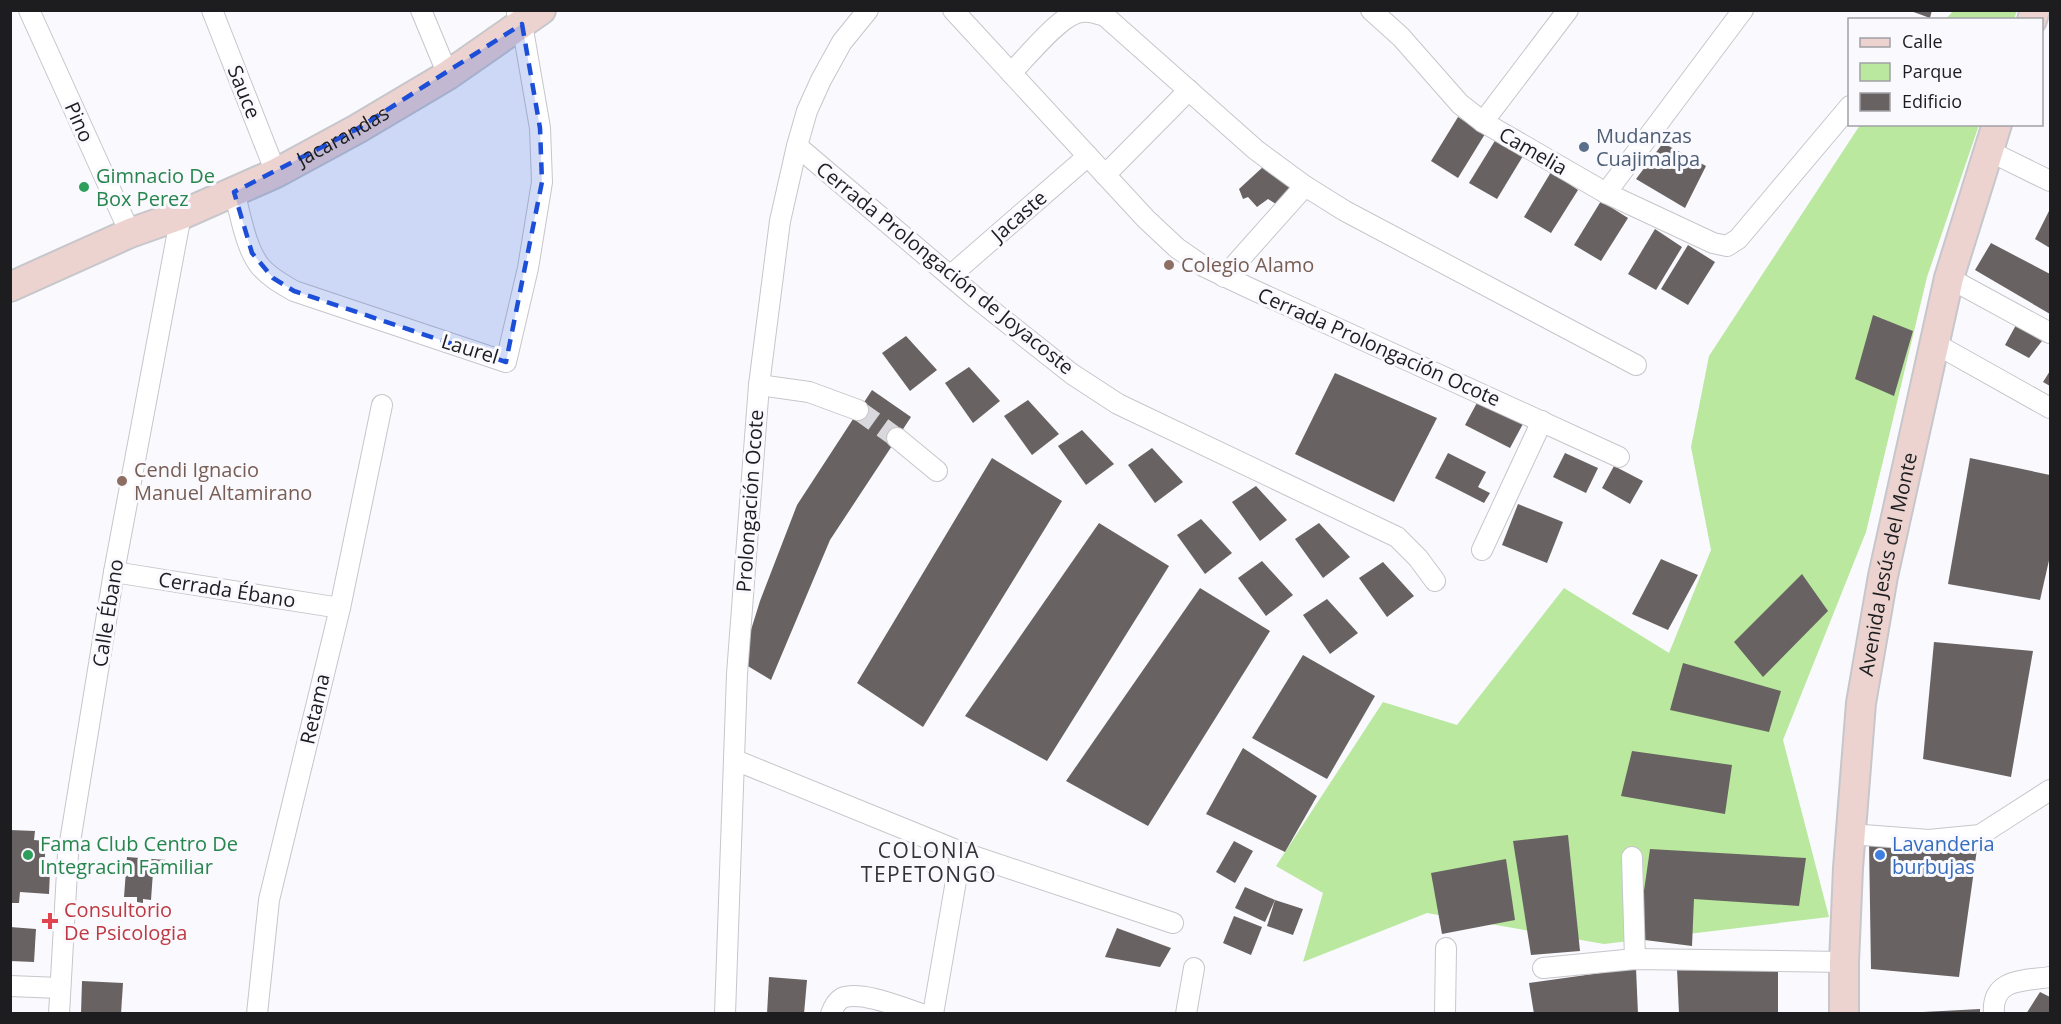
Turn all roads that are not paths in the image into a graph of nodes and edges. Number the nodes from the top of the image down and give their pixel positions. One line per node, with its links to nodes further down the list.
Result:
1 (29, 10): 28 (street, Pino)
2 (212, 10): 21 (street, Sauce)
3 (421, 10): 13 (street)
4 (868, 10): 18 (street, Prolongación Ocote)
5 (953, 10): 12 (street, Cerrada Prolongación Ocote)
6 (1371, 10): 16 (street, Camelia)
7 (1569, 10): 16 (street)
8 (1743, 10): 26 (street)
9 (1092, 12): 11 (street); 14 (street)
10 (526, 15): 13 (main road, Jacarandas); 25 (street, Laurel)
11 (1060, 15): 12 (street)
12 (1011, 73): 20 (street, Cerrada Prolongación Ocote)
13 (448, 75): 21 (main road, Jacarandas)
14 (1189, 90): 22 (street); 24 (street)
15 (1848, 108): 26 (street, Camelia)
16 (1483, 122): 26 (street, Camelia)
17 (1996, 126): 19 (main road, Avenida Jesús del Monte)
18 (797, 146): 29 (street, Cerrada Prolongación de Joyacoste); 36 (street, Prolongación Ocote)
19 (1989, 151): 23 (street); 31 (main road, Avenida Jesús del Monte)
20 (1088, 156): 22 (street, Cerrada Prolongación Ocote); 29 (street, Jacaste)
21 (276, 173): 25 (main road, Jacarandas)
22 (1105, 175): 30 (street, Cerrada Prolongación Ocote)
23 (2050, 181)
24 (1305, 186): 30 (street); 35 (street)
25 (234, 192): 27 (main road, Jacarandas)
26 (1606, 193)
27 (181, 215): 28 (main road, Jacarandas); 45 (street, Calle Ébano)
28 (130, 233): 32 (main road, Jacarandas)
29 (950, 276): 46 (street, Cerrada Prolongación de Joyacoste)
30 (1224, 277): 40 (street, Cerrada Prolongación Ocote)
31 (1949, 278): 33 (street); 34 (main road, Avenida Jesús del Monte)
32 (10, 287)
33 (2050, 333)
34 (1934, 343): 38 (street); 50 (main road, Avenida Jesús del Monte)
35 (1636, 365)
36 (759, 385): 39 (street); 48 (street, Prolongación Ocote)
37 (381, 405): 47 (street, Retama)
38 (2050, 408)
39 (858, 410)
40 (1542, 421): 42 (street, Cerrada Prolongación Ocote); 44 (street)
41 (897, 438): 43 (street)
42 (1619, 457)
43 (937, 471)
44 (1482, 550)
45 (114, 572): 47 (street, Cerrada Ébano); 61 (street, Calle Ébano)
46 (1435, 581)
47 (340, 608): 63 (street, Retama)
48 (735, 760): 51 (street); 64 (street, Prolongación Ocote)
49 (2050, 790): 50 (street)
50 (1850, 834): 56 (main road, Avenida Jesús del Monte)
51 (961, 852): 53 (street); 67 (street)
52 (1632, 857): 55 (street)
53 (1173, 923)
54 (1446, 948): 69 (street)
55 (1635, 959): 56 (street); 58 (street)
56 (1844, 962): 70 (main road, Avenida Jesús del Monte)
57 (1194, 968): 68 (street)
58 (1543, 968)
59 (2050, 977): 71 (street)
60 (10, 986): 61 (street)
61 (60, 988): 62 (street, Calle Ébano)
62 (59, 1014)
63 (257, 1014)
64 (724, 1014)
65 (831, 1014): 66 (street)
66 (922, 1014)
67 (933, 1014)
68 (1186, 1014)
69 (1445, 1014)
70 (1844, 1014)
71 (1994, 1014)

